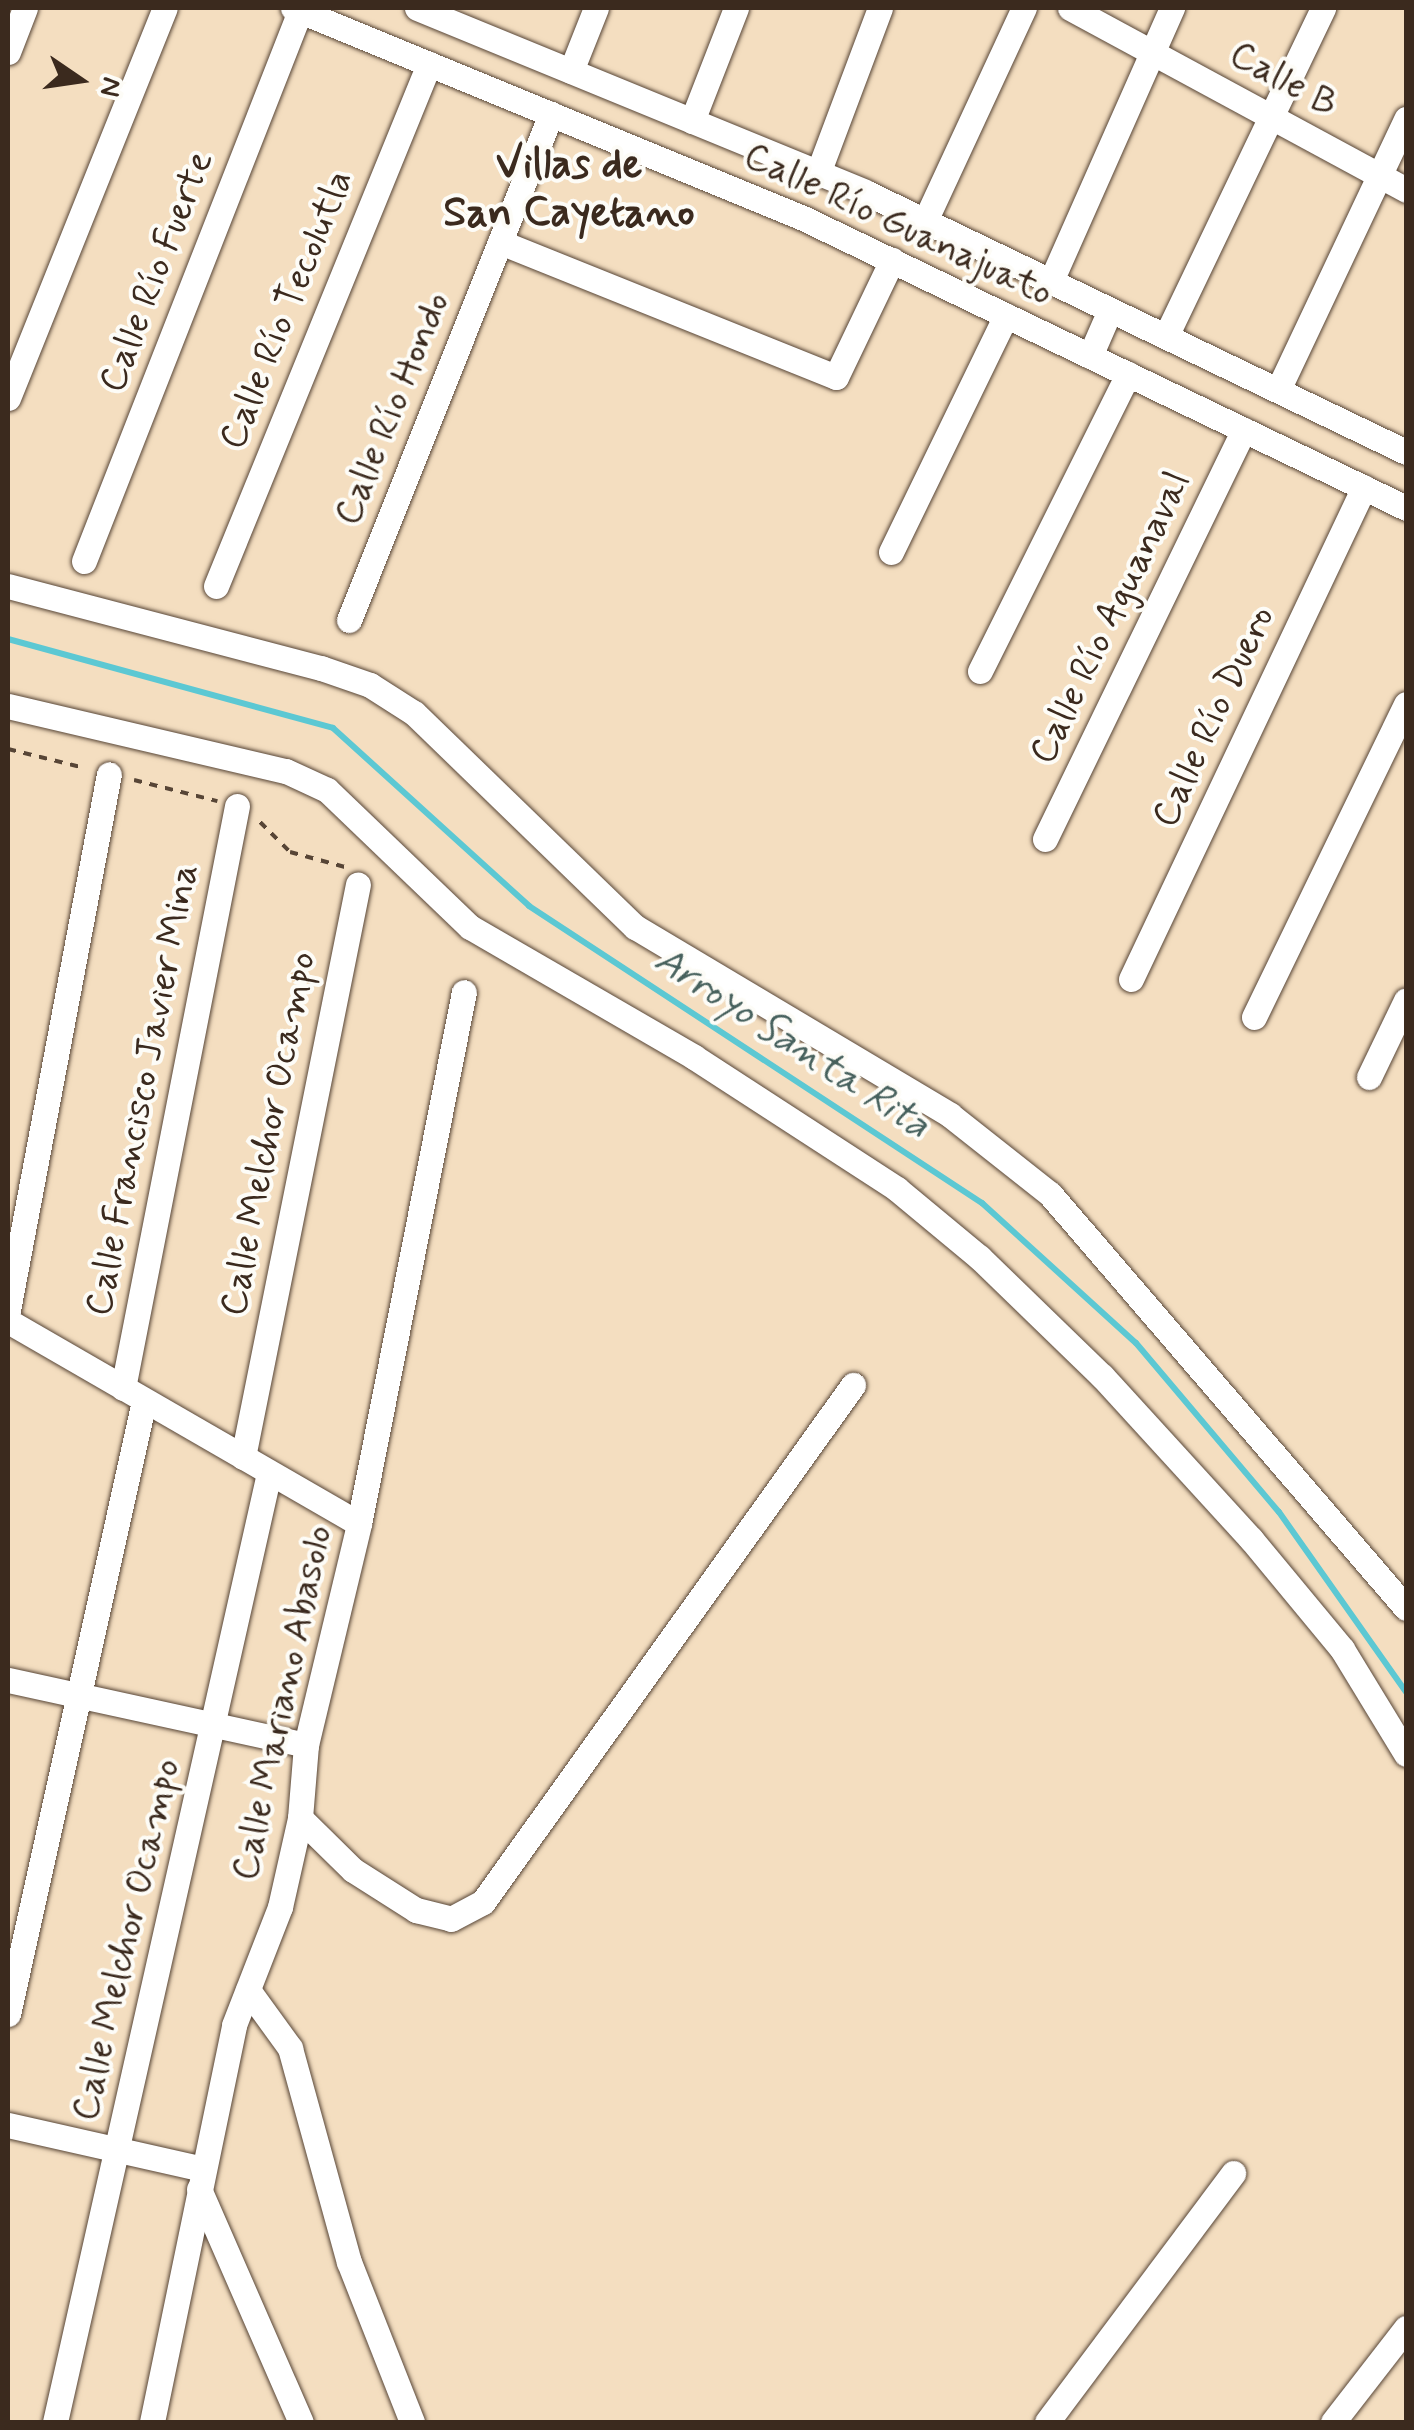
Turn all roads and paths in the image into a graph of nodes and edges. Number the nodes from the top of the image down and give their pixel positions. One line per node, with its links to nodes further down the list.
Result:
1 (25, 8): 14 (street)
2 (165, 8): 36 (street)
3 (416, 8): 12 (street, Calle Río Guanajuato)
4 (596, 8): 17 (street)
5 (736, 8): 22 (street)
6 (880, 8): 23 (street)
7 (1024, 8): 26 (street)
8 (1070, 8): 15 (street, Calle B)
9 (1172, 8): 15 (street)
10 (1323, 8): 20 (street)
11 (296, 9): 16 (street, Calle Río Guanajuato); 42 (street, Calle Río Fuerte)
12 (450, 14): 13 (street, Calle Río Guanajuato)
13 (496, 40): 17 (street, Calle Río Guanajuato); 18 (street)
14 (8, 52)
15 (1153, 52): 20 (street, Calle B); 29 (street)
16 (429, 64): 18 (street, Calle Río Guanajuato); 44 (street, Calle Río Tecolutla)
17 (571, 71): 22 (street, Calle Río Guanajuato)
18 (479, 84): 19 (street, Calle Río Guanajuato)
19 (550, 114): 27 (street, Calle Río Hondo); 28 (street, Calle Río Guanajuato)
20 (1270, 116): 24 (street, Calle B); 32 (street)
21 (1406, 119): 24 (street)
22 (692, 121): 23 (street, Calle Río Guanajuato)
23 (818, 173): 26 (street, Calle Río Guanajuato)
24 (1379, 175): 25 (street, Calle B); 35 (street)
25 (1406, 190)
26 (926, 221): 29 (street, Calle Río Guanajuato)
27 (500, 242): 28 (street); 45 (street, Calle Río Hondo)
28 (892, 260): 31 (street, Calle Río Guanajuato)
29 (1051, 282): 30 (street, Calle Río Guanajuato)
30 (1110, 310): 32 (street, Calle Río Guanajuato); 33 (street)
31 (1006, 316): 33 (street, Calle Río Guanajuato); 41 (street)
32 (1166, 336): 35 (street, Calle Río Guanajuato)
33 (1090, 356): 34 (street, Calle Río Guanajuato)
34 (1128, 374): 37 (street, Calle Río Guanajuato); 46 (street)
35 (1278, 390): 38 (street, Calle Río Guanajuato)
36 (8, 398)
37 (1244, 430): 39 (street, Calle Río Guanajuato); 52 (street, Calle Río Aguanaval)
38 (1403, 440)
39 (1364, 488): 40 (street, Calle Río Guanajuato); 54 (street, Calle Río Duero)
40 (1406, 508)
41 (891, 552)
42 (84, 561)
43 (8, 586): 66 (street)
44 (216, 586)
45 (349, 620)
46 (980, 671)
47 (1406, 704): 57 (street)
48 (8, 706): 71 (street)
49 (8, 749): 50 (path)
50 (109, 774): 51 (path); 59 (street)
51 (237, 806): 53 (path); 62 (street, Calle Francisco Javier Mina)
52 (1045, 840)
53 (358, 884): 63 (street, Calle Melchor Ocampo)
54 (1132, 979)
55 (464, 992): 65 (street, Calle Mariano Abasolo)
56 (1406, 1000): 58 (street)
57 (1254, 1016)
58 (1368, 1077)
59 (8, 1310)
60 (8, 1321): 62 (street)
61 (853, 1385): 72 (street)
62 (134, 1394): 63 (street); 68 (street, Calle Francisco Javier Mina)
63 (243, 1457): 64 (street)
64 (269, 1473): 65 (street); 69 (street, Calle Melchor Ocampo)
65 (359, 1524): 70 (street, Calle Mariano Abasolo)
66 (1406, 1608)
67 (8, 1680): 68 (street)
68 (82, 1696): 69 (street); 74 (street, Calle Francisco Javier Mina)
69 (214, 1725): 70 (street); 76 (street, Calle Melchor Ocampo)
70 (306, 1745): 72 (street, Calle Mariano Abasolo)
71 (1406, 1754)
72 (300, 1818): 73 (street, Calle Mariano Abasolo)
73 (248, 1990): 78 (street, Calle Mariano Abasolo); 85 (street)
74 (8, 2014)
75 (8, 2125): 76 (street)
76 (118, 2150): 78 (street); 81 (street, Calle Melchor Ocampo)
77 (1232, 2173): 86 (street)
78 (201, 2179): 80 (street, Calle Mariano Abasolo); 84 (street)
79 (1406, 2328): 87 (street)
80 (158, 2386): 82 (street, Calle Mariano Abasolo); 83 (street)
81 (55, 2422)
82 (152, 2422)
83 (175, 2422)
84 (301, 2422)
85 (412, 2422)
86 (1047, 2422)
87 (1333, 2422)

